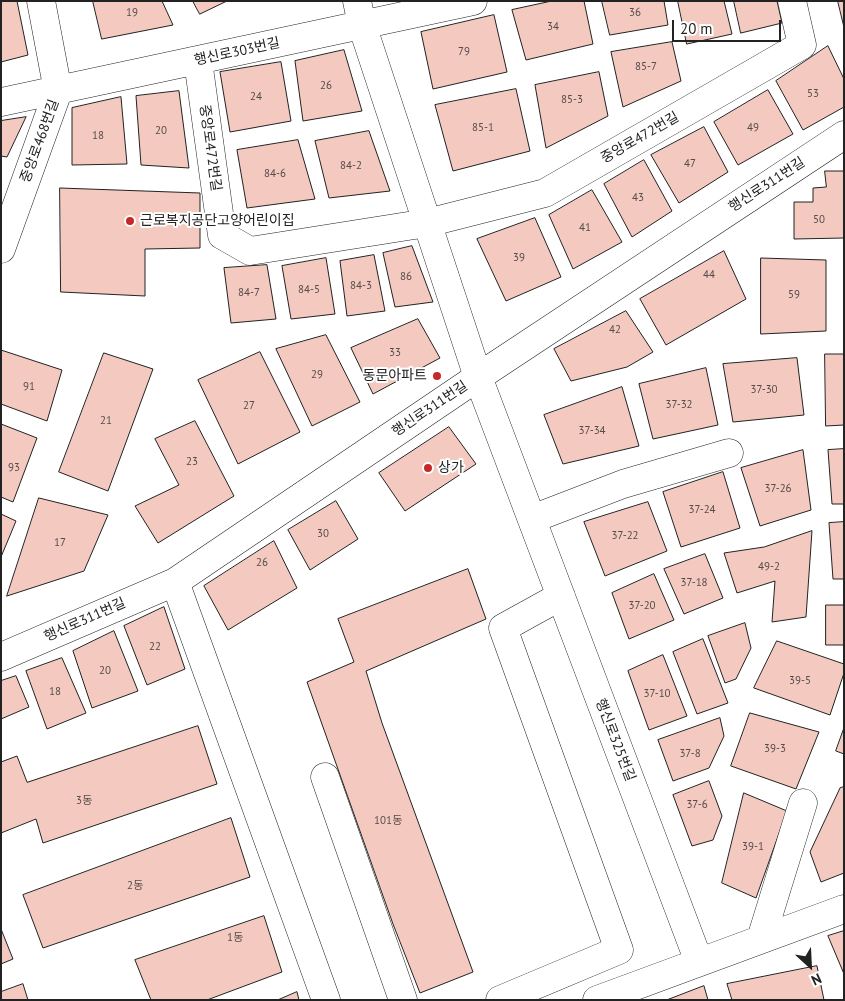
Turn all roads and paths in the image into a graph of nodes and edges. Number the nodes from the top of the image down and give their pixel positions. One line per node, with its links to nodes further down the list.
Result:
1 (41, 1): 6 (street, 중앙로468번길)
2 (474, 1): 4 (street, 행신로303번길)
3 (792, 1): 9 (street, 중앙로472번길)
4 (360, 13): 5 (street, 행신로303번길); 9 (street)
5 (198, 61): 6 (street, 행신로303번길); 9 (street, 중앙로472번길)
6 (58, 91): 7 (street, 행신로303번길); 10 (street, 중앙로468번길)
7 (1, 102)
8 (844, 135): 11 (street, 행신로311번길)
9 (427, 223): 11 (street)
10 (1, 249)
11 (478, 377): 13 (street, 행신로325번길); 14 (street, 행신로311번길)
12 (729, 454): 13 (street)
13 (532, 519): 15 (street, 행신로325번길)
14 (175, 582): 16 (street, 행신로311번길); 22 (street)
15 (561, 596): 21 (street, 행신로325번길); 24 (street)
16 (1, 657)
17 (325, 777): 23 (street)
18 (803, 803): 20 (street)
19 (844, 910): 20 (street)
20 (761, 939): 21 (street)
21 (699, 962): 25 (street)
22 (326, 1000)
23 (402, 1000)
24 (500, 1000)
25 (597, 1000)

